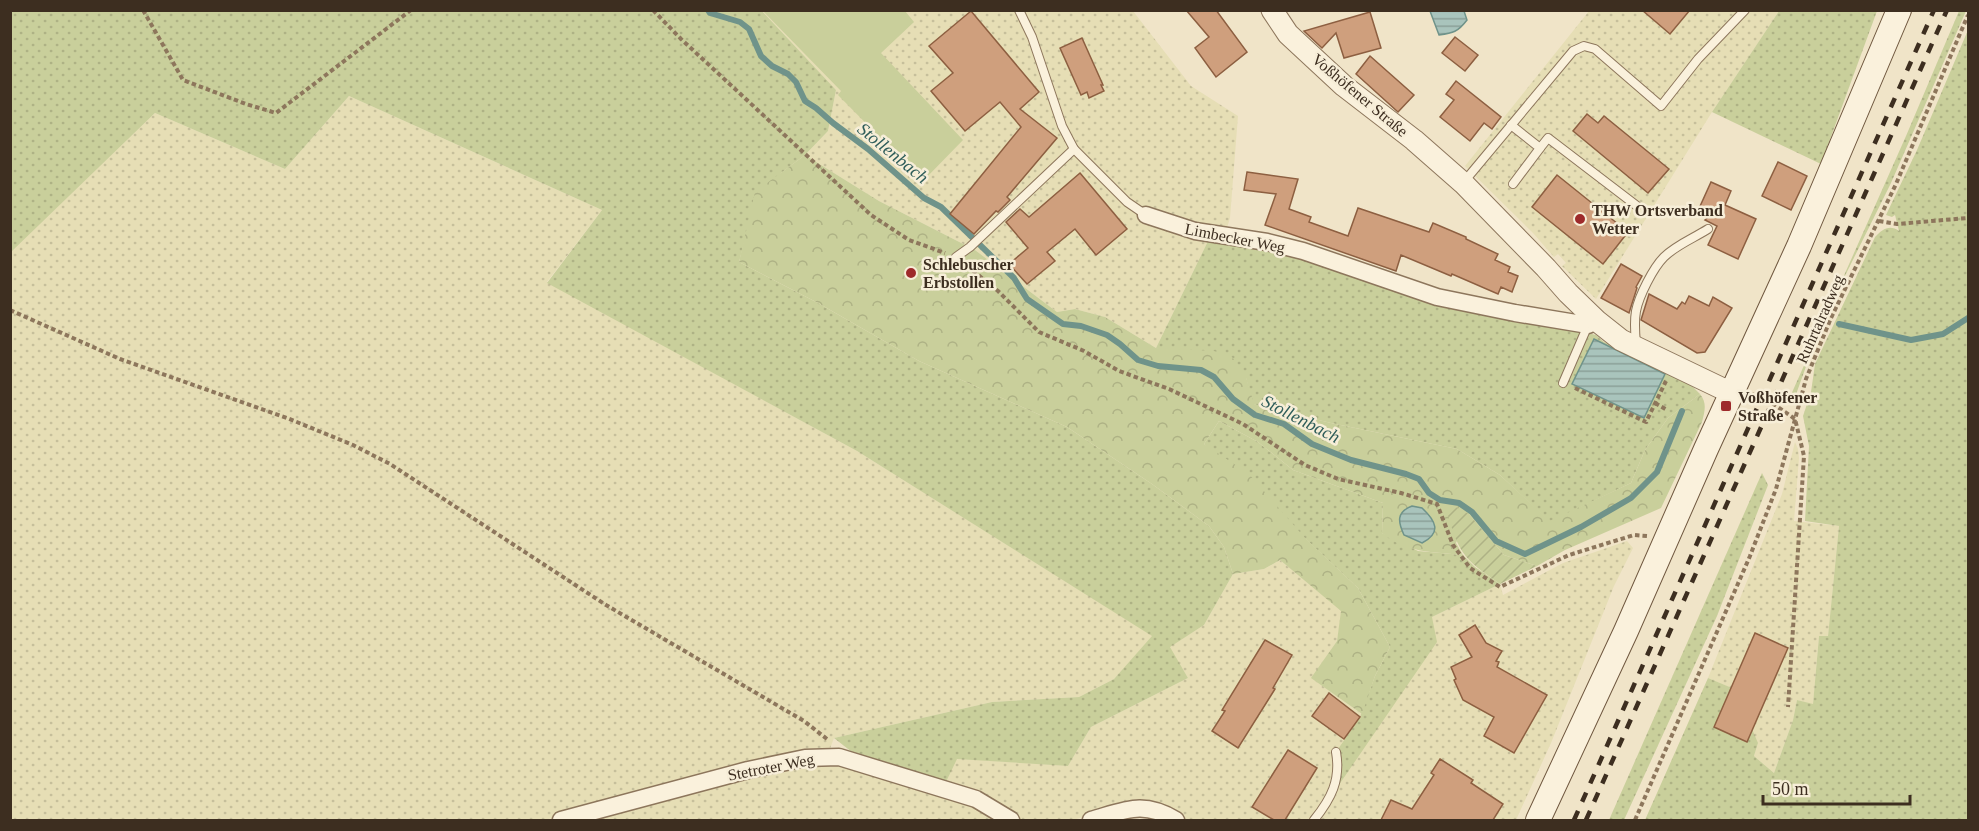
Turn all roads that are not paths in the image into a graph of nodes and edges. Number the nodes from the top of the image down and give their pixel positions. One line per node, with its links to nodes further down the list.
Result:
1 (1019, 10): 7 (lane, Limbecker Weg)
2 (1745, 10): 5 (lane)
3 (1899, 10): 17 (main road)
4 (1276, 11): 8 (street, Voßhöfener Straße)
5 (1511, 125): 6 (lane); 8 (lane)
6 (1540, 148): 9 (lane); 10 (lane)
7 (1074, 149): 11 (lane, Limbecker Weg); 13 (lane)
8 (1463, 183): 14 (street, Voßhöfener Straße)
9 (1513, 184)
10 (1637, 206)
11 (1146, 215): 14 (street, Limbecker Weg)
12 (1708, 229): 15 (lane)
13 (956, 257)
14 (1593, 323): 15 (street, Voßhöfener Straße); 16 (lane)
15 (1636, 347): 17 (street, Voßhöfener Straße)
16 (1563, 383)
17 (1734, 390): 24 (main road)
18 (1336, 752): 23 (lane)
19 (561, 820): 20 (street, Stetroter Weg)
20 (1011, 820)
21 (1091, 820): 22 (street)
22 (1176, 820)
23 (1314, 820)
24 (1538, 820)

